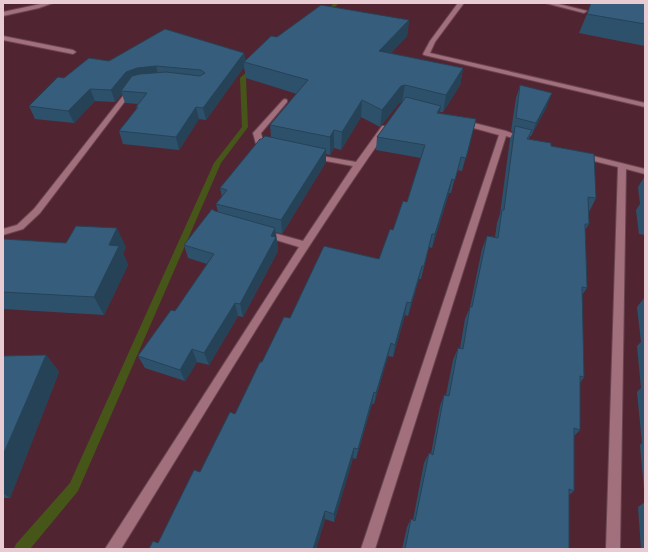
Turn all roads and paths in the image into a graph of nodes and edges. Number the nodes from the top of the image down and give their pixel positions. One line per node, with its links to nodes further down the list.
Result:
1 (50, 3): 5 (street)
2 (461, 3): 10 (street)
3 (548, 3): 4 (street)
4 (584, 11)
5 (3, 14)
6 (3, 38): 7 (street)
7 (73, 52)
8 (138, 84): 22 (street)
9 (285, 101): 15 (street)
10 (645, 105)
11 (394, 117): 18 (street)
12 (453, 119): 13 (street)
13 (503, 133): 14 (street); 25 (street)
14 (533, 141)
15 (277, 149)
16 (570, 152): 19 (street)
17 (307, 155): 18 (street)
18 (358, 165): 23 (street)
19 (622, 166): 20 (street); 26 (street)
20 (645, 172)
21 (252, 230): 23 (street)
22 (3, 232)
23 (305, 245): 24 (street)
24 (112, 549)
25 (368, 549)
26 (613, 549)

